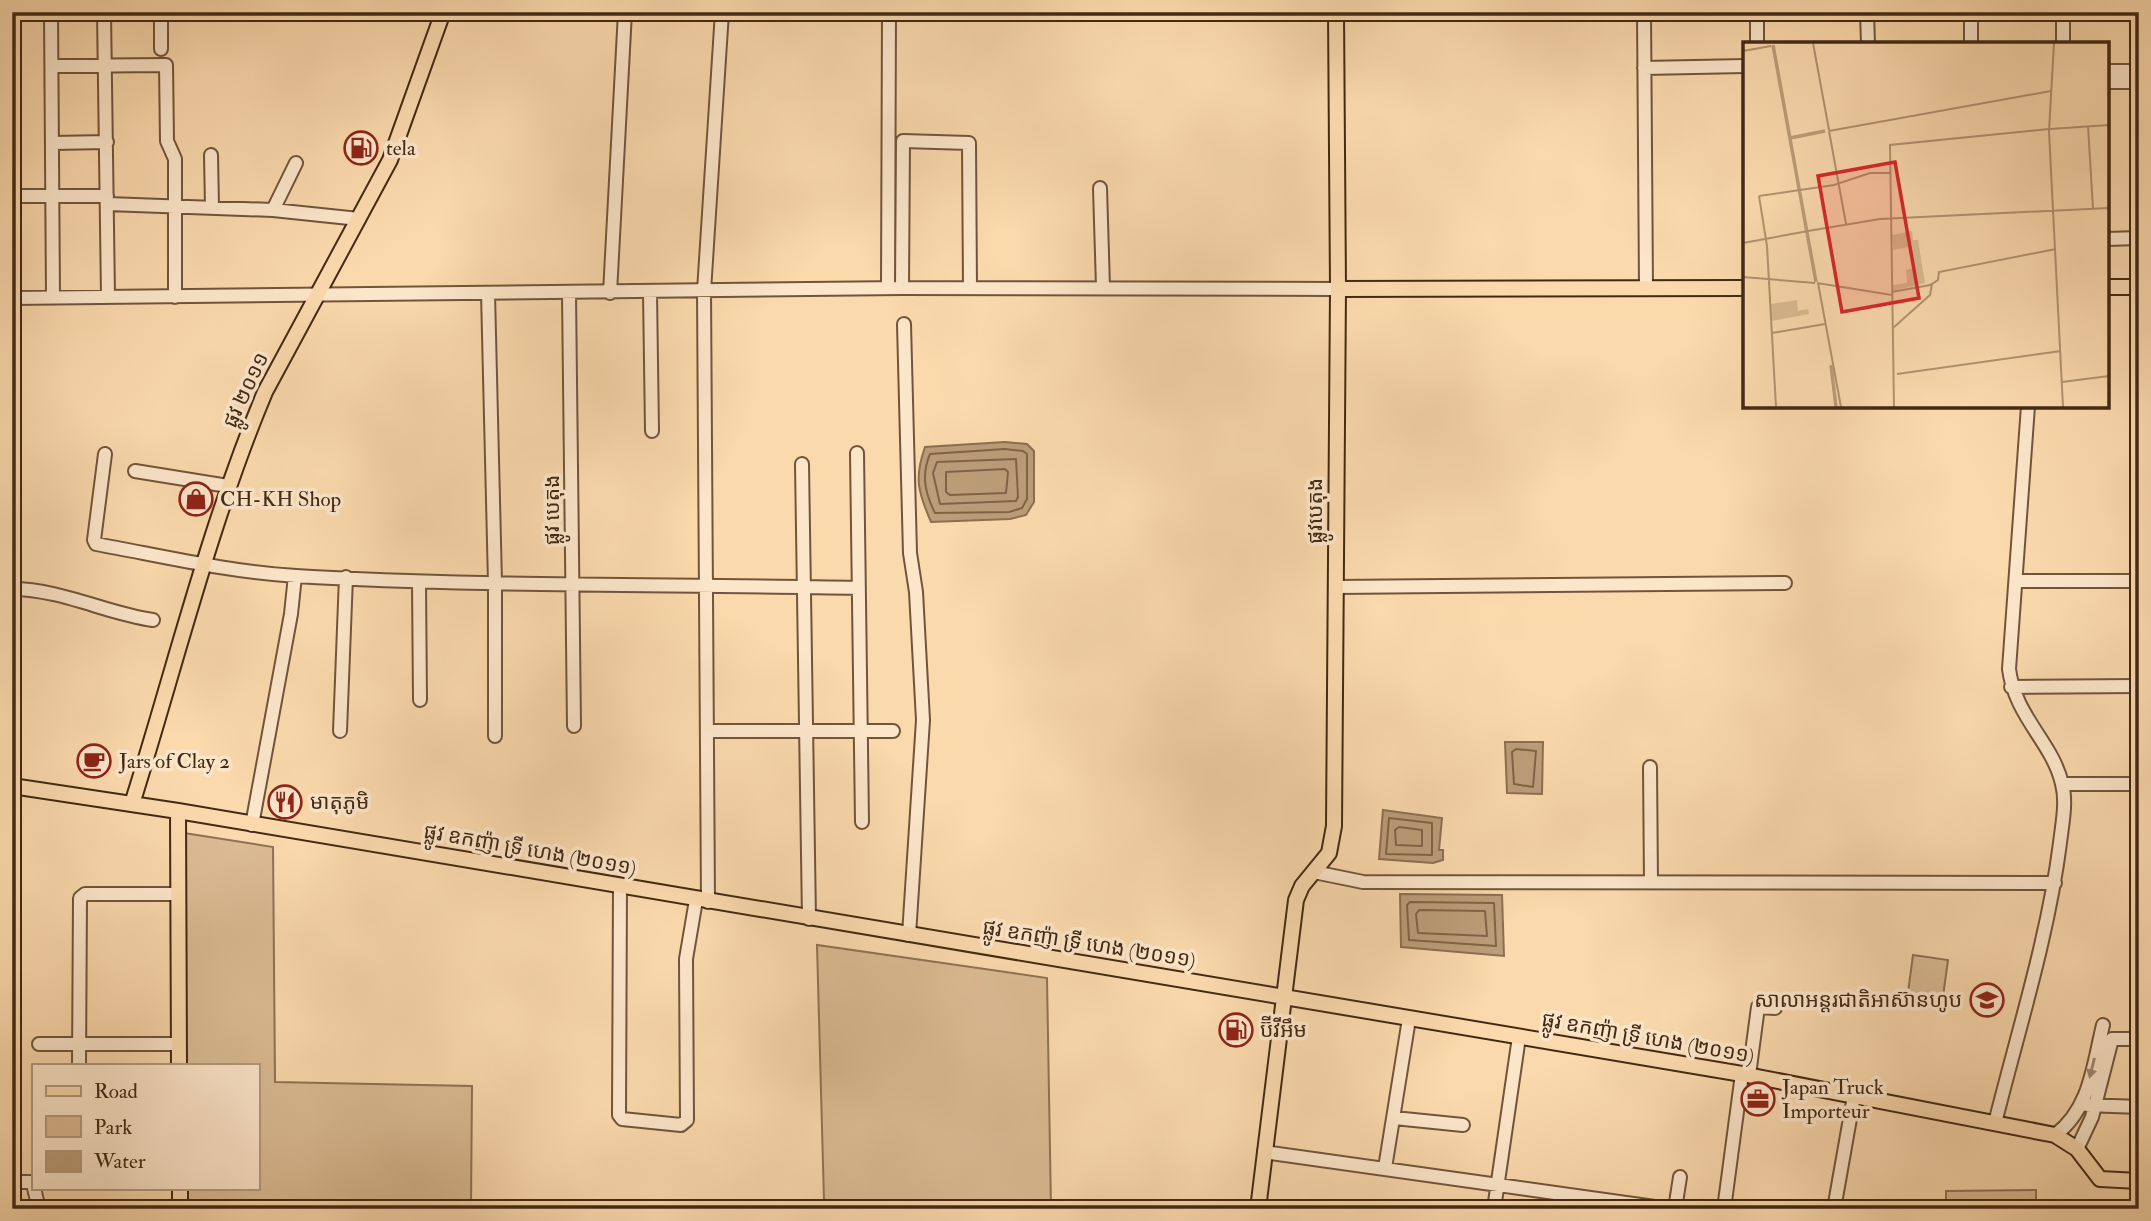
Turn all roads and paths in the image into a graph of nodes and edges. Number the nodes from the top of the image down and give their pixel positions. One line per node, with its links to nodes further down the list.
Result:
1 (51, 12): 22 (street)
2 (104, 12): 21 (street)
3 (161, 12): 19 (street)
4 (443, 12): 40 (main road, ផ្លូវ ២០១១)
5 (625, 12): 55 (street)
6 (722, 12): 52 (street)
7 (889, 12): 46 (street)
8 (1336, 12): 51 (main road, ផ្លូវបេតុង)
9 (1644, 12): 24 (street)
10 (1757, 12): 15 (street)
11 (1867, 12): 16 (street)
12 (1971, 12): 17 (street)
13 (2063, 12): 18 (street)
14 (2138, 12): 20 (street)
15 (1757, 42)
16 (1868, 42)
17 (1971, 42)
18 (2063, 42)
19 (161, 50)
20 (2139, 57)
21 (106, 65): 22 (street); 29 (street); 37 (street)
22 (52, 66): 30 (street)
23 (1743, 66): 24 (street)
24 (1644, 68): 49 (street)
25 (2109, 71): 26 (street)
26 (2139, 71)
27 (2109, 82): 28 (street)
28 (2139, 82)
29 (107, 142): 30 (street); 36 (street)
30 (52, 143): 35 (street)
31 (211, 155): 38 (street)
32 (296, 163): 39 (street)
33 (1100, 188): 43 (street)
34 (12, 196): 35 (street)
35 (53, 196): 36 (street); 61 (street)
36 (108, 200): 37 (street); 58 (street)
37 (175, 205): 38 (street); 59 (street)
38 (212, 207): 39 (street)
39 (273, 210): 40 (street)
40 (359, 219): 53 (main road, ផ្លូវ ២០១១)
41 (2139, 238): 42 (street)
42 (2109, 239)
43 (1103, 287): 48 (street); 51 (street)
44 (2109, 287): 45 (main road)
45 (2139, 287)
46 (888, 288): 47 (street); 52 (street)
47 (902, 288): 48 (street); 48 (street)
48 (970, 288)
49 (1646, 288): 50 (main road); 51 (main road)
50 (1743, 288)
51 (1338, 289): 81 (main road, ផ្លូវបេតុង)
52 (704, 291): 56 (street); 79 (street)
53 (319, 293): 54 (street); 59 (street); 69 (main road, ផ្លូវ ២០១១)
54 (488, 293): 57 (street); 76 (street)
55 (610, 293): 56 (street); 57 (street)
56 (650, 293): 64 (street)
57 (569, 294): 78 (street, ផ្លូវ បេតុង)
58 (108, 297): 59 (street); 61 (street)
59 (175, 297)
60 (12, 298): 61 (street)
61 (54, 298)
62 (904, 324): 110 (street)
63 (2028, 408): 73 (street)
64 (652, 431)
65 (857, 453): 82 (street)
66 (105, 454): 70 (street)
67 (802, 464): 80 (street)
68 (135, 471): 69 (street)
69 (228, 486): 70 (main road, ផ្លូវ ២០១១)
70 (206, 563): 71 (street); 99 (main road, ផ្លូវ ២០១១)
71 (295, 576): 72 (street); 102 (street)
72 (346, 577): 75 (street); 91 (street)
73 (2016, 581): 74 (street); 85 (street)
74 (2139, 581)
75 (419, 582): 76 (street); 87 (street)
76 (495, 583): 78 (street); 94 (street)
77 (1785, 583): 81 (street)
78 (572, 584): 79 (street); 88 (street, ផ្លូវ បេតុង)
79 (708, 586): 80 (street); 92 (street)
80 (805, 587): 82 (street); 89 (street)
81 (1335, 587): 103 (main road, ផ្លូវបេតុង)
82 (859, 588): 90 (street)
83 (12, 589): 84 (street)
84 (153, 620)
85 (2011, 687): 86 (street); 96 (street)
86 (2139, 687)
87 (420, 700)
88 (574, 726)
89 (806, 730): 90 (street); 92 (street); 109 (street)
90 (862, 730): 93 (street); 101 (street)
91 (340, 731)
92 (708, 731): 108 (street)
93 (893, 731)
94 (495, 736)
95 (1650, 767): 104 (street)
96 (2062, 784): 97 (street); 105 (street)
97 (2139, 784)
98 (12, 786): 99 (main road, ផ្លូវ ឧកញ៉ា ទ្រី ហេង (២០១១))
99 (132, 804): 100 (main road, ផ្លូវ ឧកញ៉ា ទ្រី ហេង (២០១១))
100 (178, 811): 102 (main road, ផ្លូវ ឧកញ៉ា ទ្រី ហេង (២០១១)); 107 (main road)
101 (862, 822)
102 (252, 825): 106 (main road, ផ្លូវ ឧកញ៉ា ទ្រី ហេង (២០១១))
103 (1314, 872): 104 (street); 111 (main road, ផ្លូវបេតុង)
104 (1651, 882): 105 (street)
105 (2055, 883): 127 (street)
106 (620, 887): 108 (main road, ផ្លូវ ឧកញ៉ា ទ្រី ហេង (២០១១)); 108 (street)
107 (178, 894): 118 (main road); 119 (street)
108 (702, 901): 109 (main road, ផ្លូវ ឧកញ៉ា ទ្រី ហេង (២០១១))
109 (809, 919): 110 (main road, ផ្លូវ ឧកញ៉ា ទ្រី ហេង (២០១១))
110 (909, 935): 111 (main road, ផ្លូវ ឧកញ៉ា ទ្រី ហេង (២០១១))
111 (1283, 997): 113 (main road, ផ្លូវ ឧកញ៉ា ទ្រី ហេង (២០១១)); 131 (main road, ផ្លូវបេតុង)
112 (1775, 1008): 122 (street)
113 (1409, 1019): 115 (main road, ផ្លូវ ឧកញ៉ា ទ្រី ហេង (២០១១)); 126 (street)
114 (2103, 1025): 124 (street, one-way to 124)
115 (1519, 1037): 122 (main road, ផ្លូវ ឧកញ៉ា ទ្រី ហេង (២០១១)); 137 (street)
116 (2139, 1039): 124 (street)
117 (39, 1044): 119 (street)
118 (178, 1044): 119 (street); 121 (main road)
119 (78, 1045): 120 (street)
120 (79, 1064)
121 (179, 1064)
122 (1746, 1075): 123 (main road, ផ្លូវ ឧកញ៉ា ទ្រី ហេង (២០១១)); 146 (street)
123 (1854, 1096): 127 (main road, ផ្លូវ ឧកញ៉ា ទ្រី ហេង (២០១១)); 147 (street)
124 (2089, 1105): 125 (street); 129 (street); 130 (street)
125 (2139, 1107)
126 (1394, 1118): 128 (street); 132 (street)
127 (1995, 1123): 129 (main road, ផ្លូវ ឧកញ៉ា ទ្រី ហេង (២០១១))
128 (1463, 1125)
129 (2054, 1135): 130 (main road, ផ្លូវ ឧកញ៉ា ទ្រី ហេង (២០១១))
130 (2077, 1150): 134 (main road, ផ្លូវ ឧកញ៉ា ទ្រី ហេង (២០១១))
131 (1264, 1152): 132 (street); 142 (main road, ផ្លូវបេតុង)
132 (1385, 1168): 137 (street)
133 (1680, 1177): 145 (street)
134 (2139, 1181)
135 (12, 1182): 136 (street)
136 (32, 1184)
137 (1496, 1185): 143 (street); 144 (street)
138 (34, 1190): 140 (street)
139 (180, 1190): 141 (main road)
140 (39, 1209)
141 (180, 1209)
142 (1258, 1209)
143 (1494, 1209)
144 (1669, 1209)
145 (1675, 1209)
146 (1724, 1209)
147 (1835, 1209)

